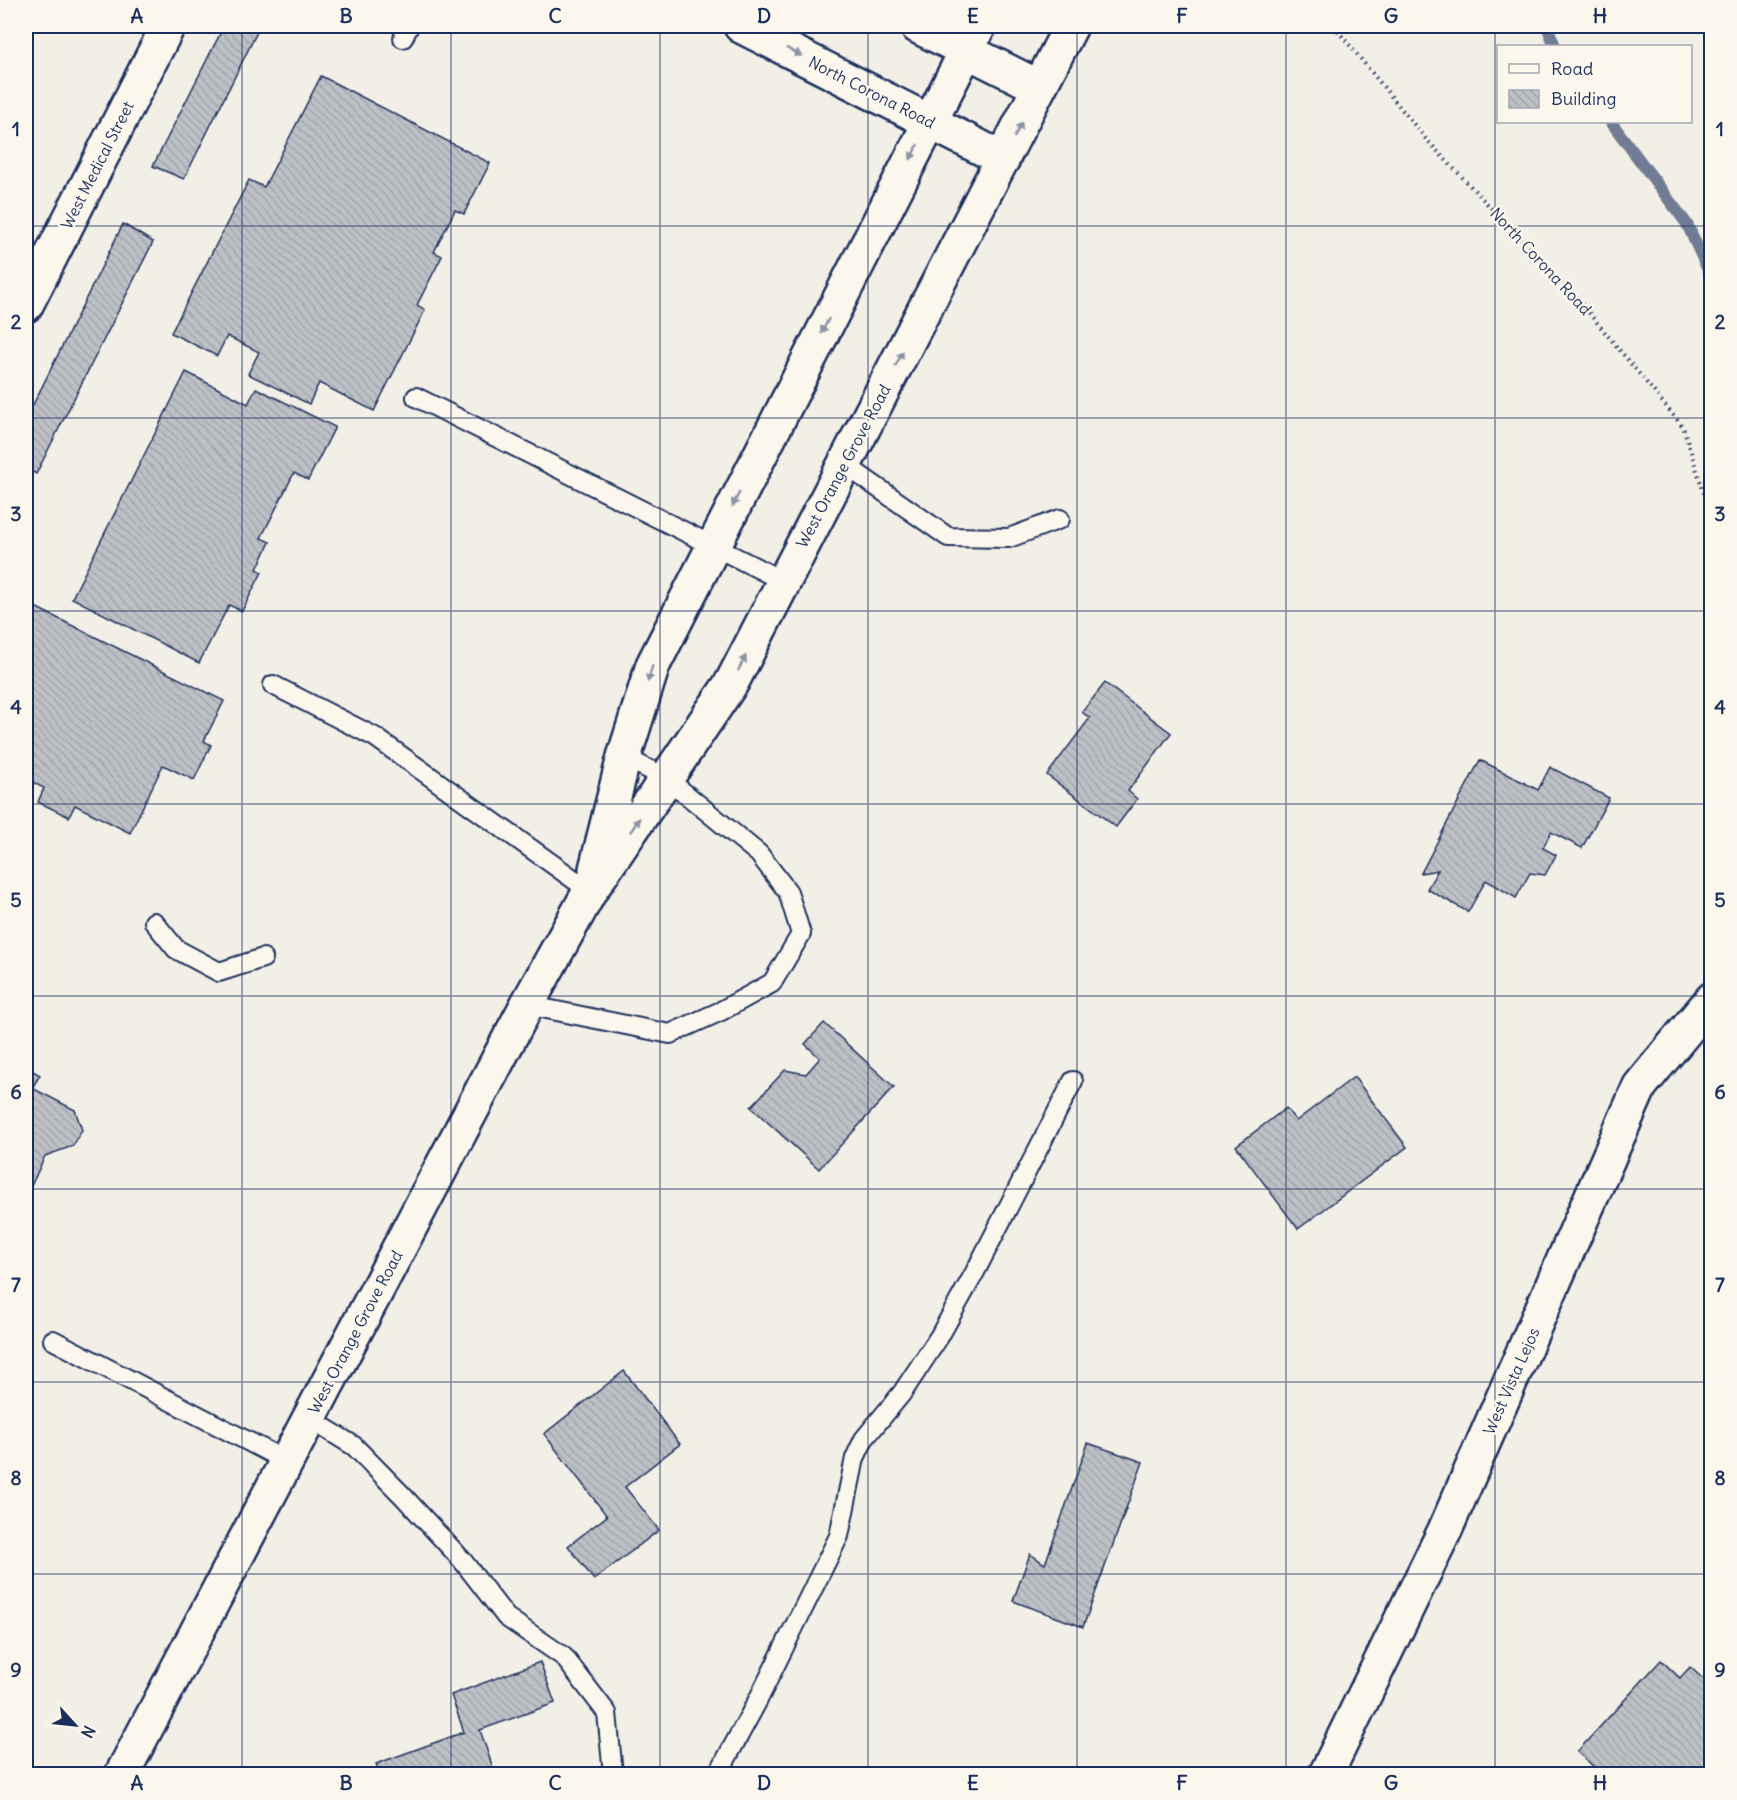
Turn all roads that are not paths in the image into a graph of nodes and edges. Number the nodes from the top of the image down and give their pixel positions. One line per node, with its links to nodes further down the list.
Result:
1 (168, 26): 9 (main road, West Medical Street)
2 (741, 26): 7 (main road, North Corona Road, one-way to 7)
3 (917, 26): 5 (main road)
4 (1071, 26): 6 (main road, West Orange Grove Road)
5 (972, 38): 6 (main road); 7 (main road, West Orange Grove Road)
6 (1039, 87): 8 (main road, West Orange Grove Road, one-way to 6)
7 (930, 122): 8 (main road, North Corona Road); 13 (main road, West Orange Grove Road, one-way to 13)
8 (1003, 159): 11 (main road, West Orange Grove Road, one-way to 8)
9 (26, 305)
10 (416, 397): 13 (lane)
11 (844, 464): 12 (lane); 14 (main road, West Orange Grove Road)
12 (1060, 519)
13 (711, 546): 14 (lane); 16 (main road, West Orange Grove Road, one-way to 16)
14 (783, 581): 17 (main road, West Orange Grove Road, one-way to 14)
15 (273, 685): 18 (lane)
16 (624, 757): 17 (lane); 18 (main road, West Orange Grove Road)
17 (666, 778): 18 (main road, West Orange Grove Road, one-way to 17); 22 (lane)
18 (590, 891): 22 (main road, West Orange Grove Road)
19 (154, 922): 20 (lane)
20 (263, 958)
21 (1712, 999): 30 (main road, West Vista Lejos)
22 (527, 1005): 25 (main road, West Orange Grove Road)
23 (1073, 1081): 29 (lane)
24 (53, 1340): 26 (lane)
25 (310, 1419): 26 (main road, West Orange Grove Road); 28 (lane)
26 (286, 1461): 27 (main road, West Orange Grove Road)
27 (122, 1774)
28 (613, 1774)
29 (718, 1774)
30 (1326, 1774)

